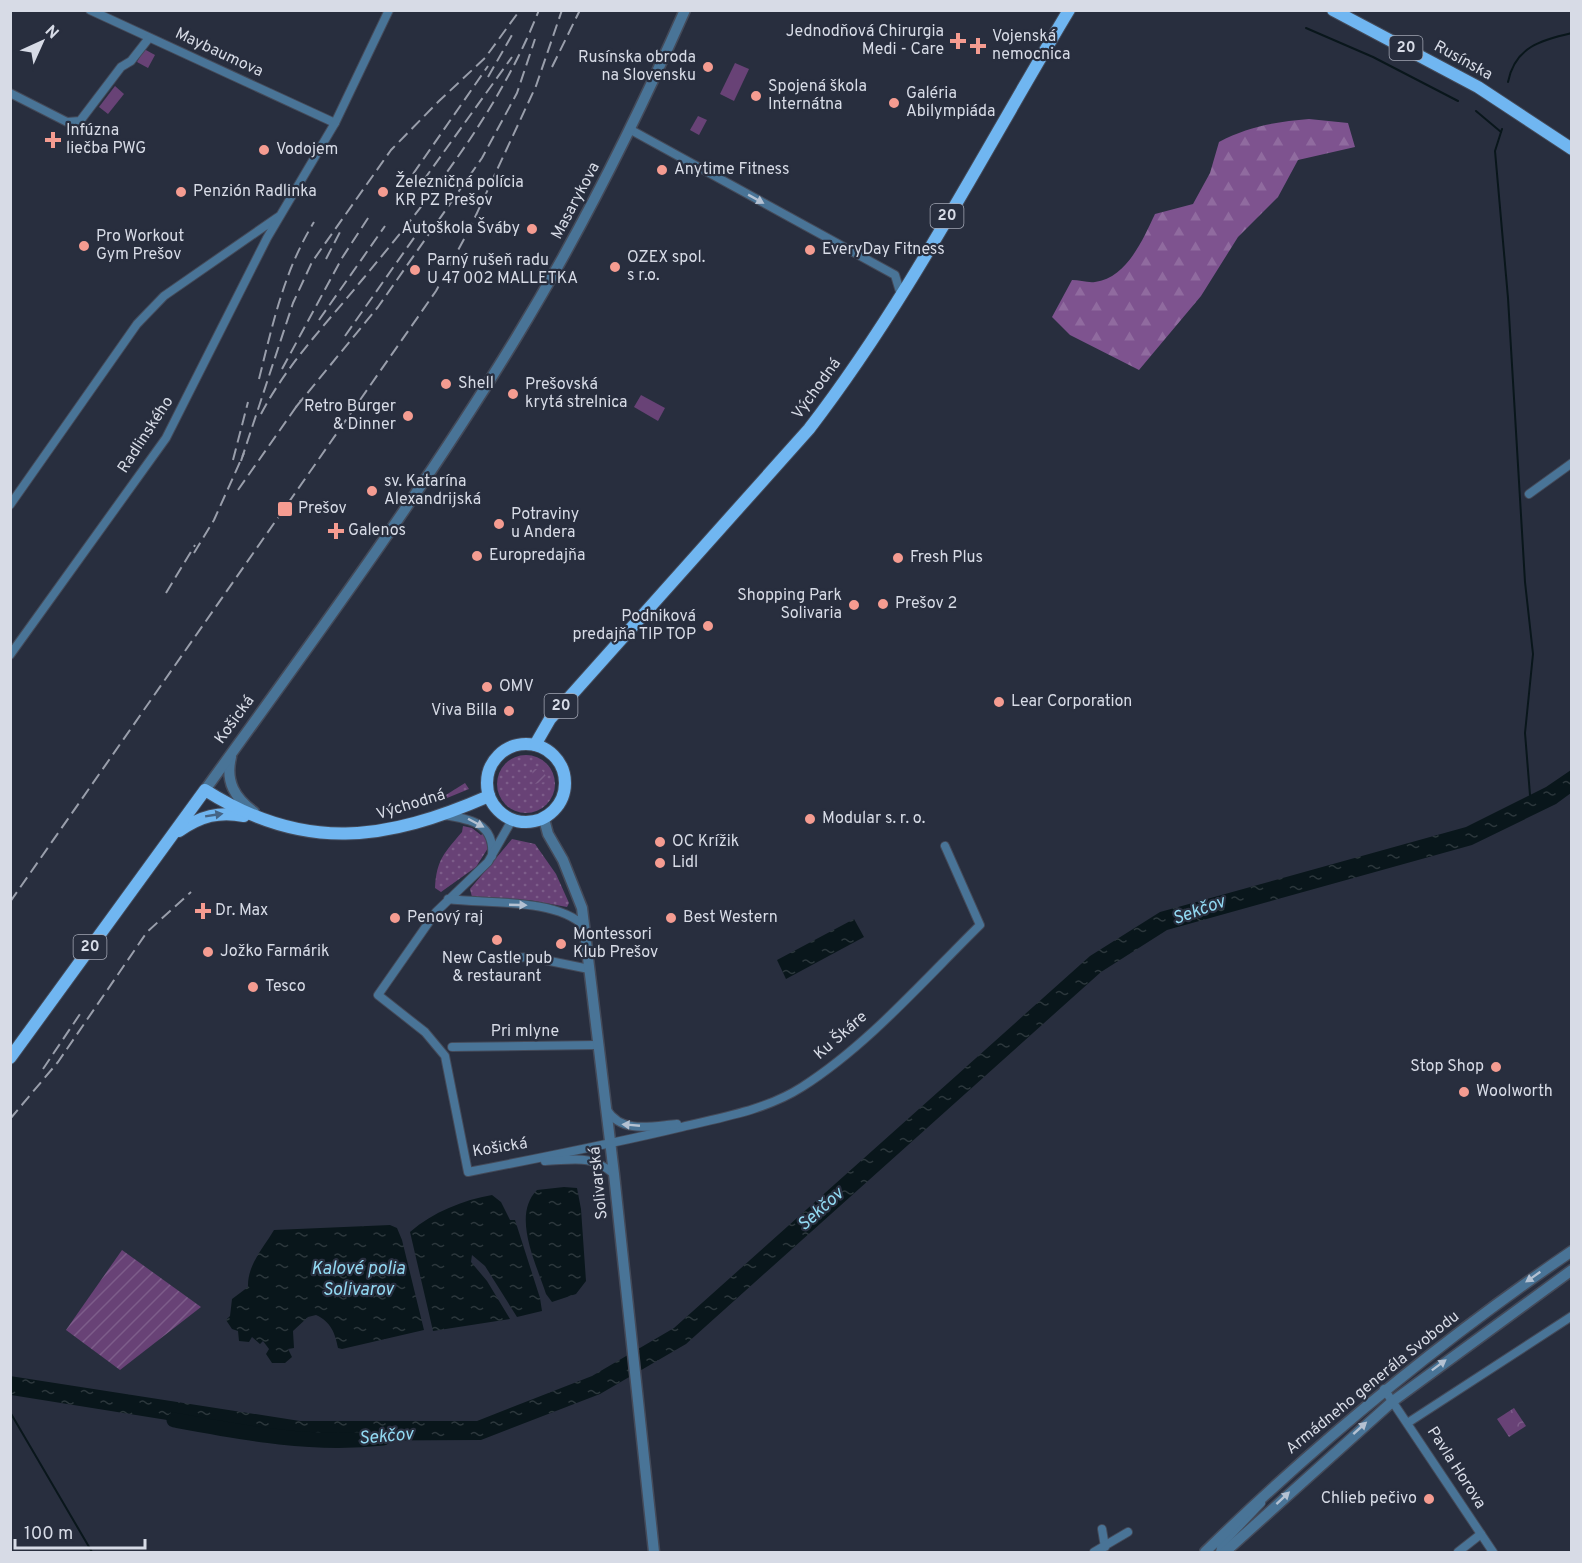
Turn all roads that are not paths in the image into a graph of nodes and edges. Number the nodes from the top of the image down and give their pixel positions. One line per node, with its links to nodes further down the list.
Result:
1 (90, 10): 6 (street, Maybaumova)
2 (389, 10): 8 (street, Radlinského)
3 (685, 10): 9 (street, Masarykova)
4 (1069, 10): 12 (main road, Východná / 20)
5 (1333, 10): 10 (main road, Rusínska / 20)
6 (149, 38): 7 (street); 8 (street, Maybaumova)
7 (10, 93)
8 (335, 123): 11 (street, Radlinského)
9 (631, 130): 13 (street, one-way to 13); 15 (street, Masarykova)
10 (1572, 149)
11 (281, 215): 18 (street, Radlinského); 19 (street, Radlinského)
12 (915, 270): 13 (street); 14 (main road, Východná / 20)
13 (895, 275): 14 (street)
14 (901, 295): 20 (main road, Východná / 20)
15 (479, 398): 21 (street, Košická)
16 (1572, 463): 17 (street)
17 (1528, 494)
18 (10, 505)
19 (10, 655)
20 (535, 745): 23 (main road); 26 (main road)
21 (233, 751): 22 (street, Košická); 25 (street)
22 (205, 790): 25 (main road, Východná); 28 (main road, Košická / 20)
23 (489, 796): 24 (main road, Východná); 27 (main road)
24 (438, 814): 25 (main road, Východná); 30 (street, one-way to 30)
25 (263, 819): 28 (main road, one-way to 25)
26 (544, 819): 27 (main road); 32 (street, Solivarská)
27 (512, 820): 30 (street)
28 (170, 837): 37 (main road, Košická / 20)
29 (945, 846): 39 (street, Ku Škáre)
30 (492, 856): 31 (street)
31 (448, 899): 32 (street, one-way to 32); 41 (street, Košická)
32 (584, 926): 34 (street, Solivarská)
33 (492, 959): 34 (street)
34 (589, 969): 35 (street, Solivarská)
35 (597, 1046): 36 (street, Pri mlyne); 38 (street, Solivarská)
36 (452, 1047)
37 (10, 1058)
38 (605, 1104): 39 (street, one-way to 38); 40 (street, Solivarská)
39 (710, 1121): 40 (street, Ku Škáre)
40 (609, 1143): 41 (street, Košická); 42 (street, Solivarská)
41 (520, 1162): 42 (street)
42 (614, 1174): 55 (street, Solivarská)
43 (1572, 1251): 46 (street, Armádneho generála Svobodu, one-way to 46)
44 (1572, 1270): 47 (street, Armádneho generála Svobodu, one-way to 44)
45 (1572, 1316): 48 (street)
46 (1384, 1389): 47 (street, Pavla Horova); 49 (street, Armádneho generála Svobodu)
47 (1393, 1401): 48 (street, Pavla Horova); 53 (street, Armádneho generála Svobodu, one-way to 47)
48 (1408, 1422): 52 (street, Pavla Horova)
49 (1271, 1488): 57 (street, Armádneho generála Svobodu); 59 (street)
50 (1102, 1529): 54 (street)
51 (1128, 1532): 54 (street)
52 (1481, 1534): 62 (street); 63 (street, Pavla Horova)
53 (1240, 1538): 60 (street, Armádneho generála Svobodu); 61 (street)
54 (1105, 1546): 56 (street)
55 (654, 1552)
56 (1094, 1552)
57 (1206, 1552): 58 (street)
58 (1214, 1552)
59 (1220, 1552)
60 (1225, 1552)
61 (1232, 1552)
62 (1458, 1552)
63 (1493, 1552)

